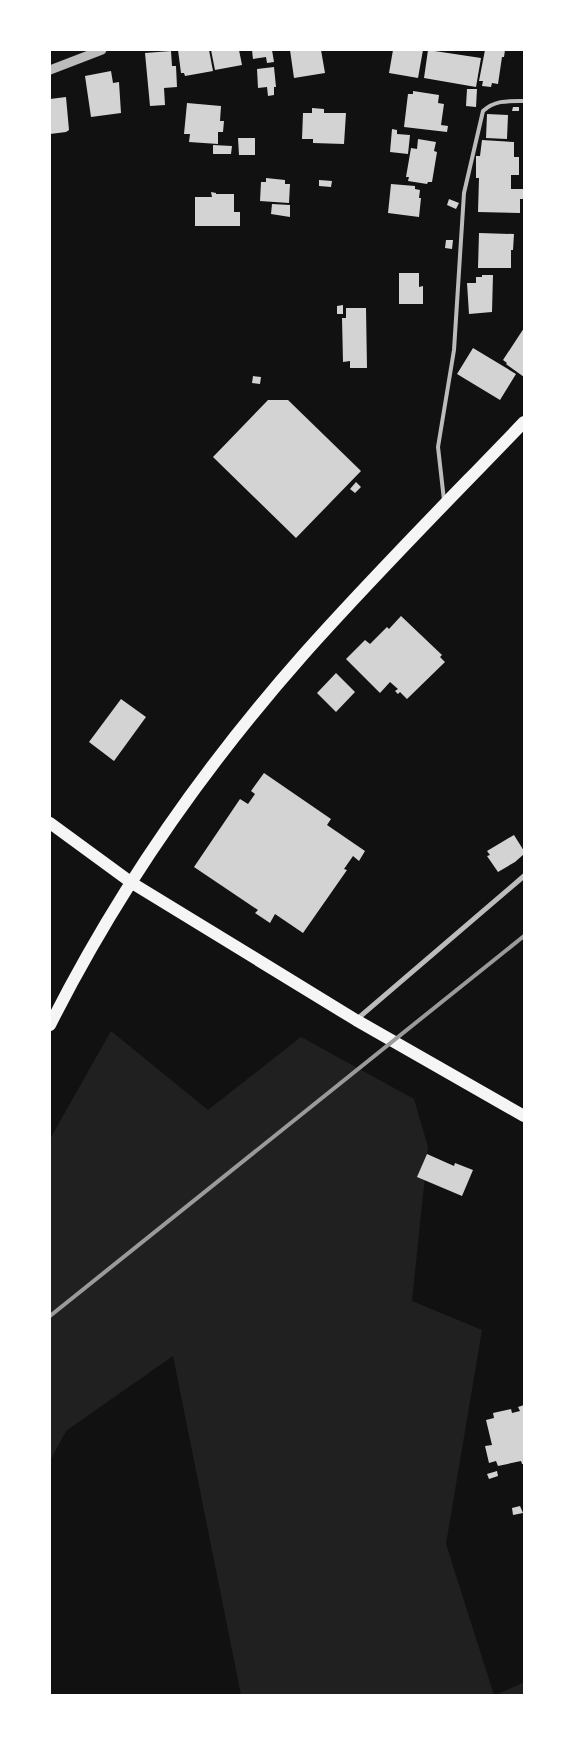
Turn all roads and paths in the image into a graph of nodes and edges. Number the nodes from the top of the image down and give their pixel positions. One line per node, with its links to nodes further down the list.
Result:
1 (102, 50): 2 (street)
2 (50, 70)
3 (524, 101): 5 (lane)
4 (524, 422): 5 (main road)
5 (445, 504): 8 (main road)
6 (50, 823): 8 (main road)
7 (524, 876): 9 (street)
8 (132, 883): 9 (main road); 10 (main road)
9 (356, 1020): 11 (main road)
10 (50, 1025)
11 (524, 1116)

